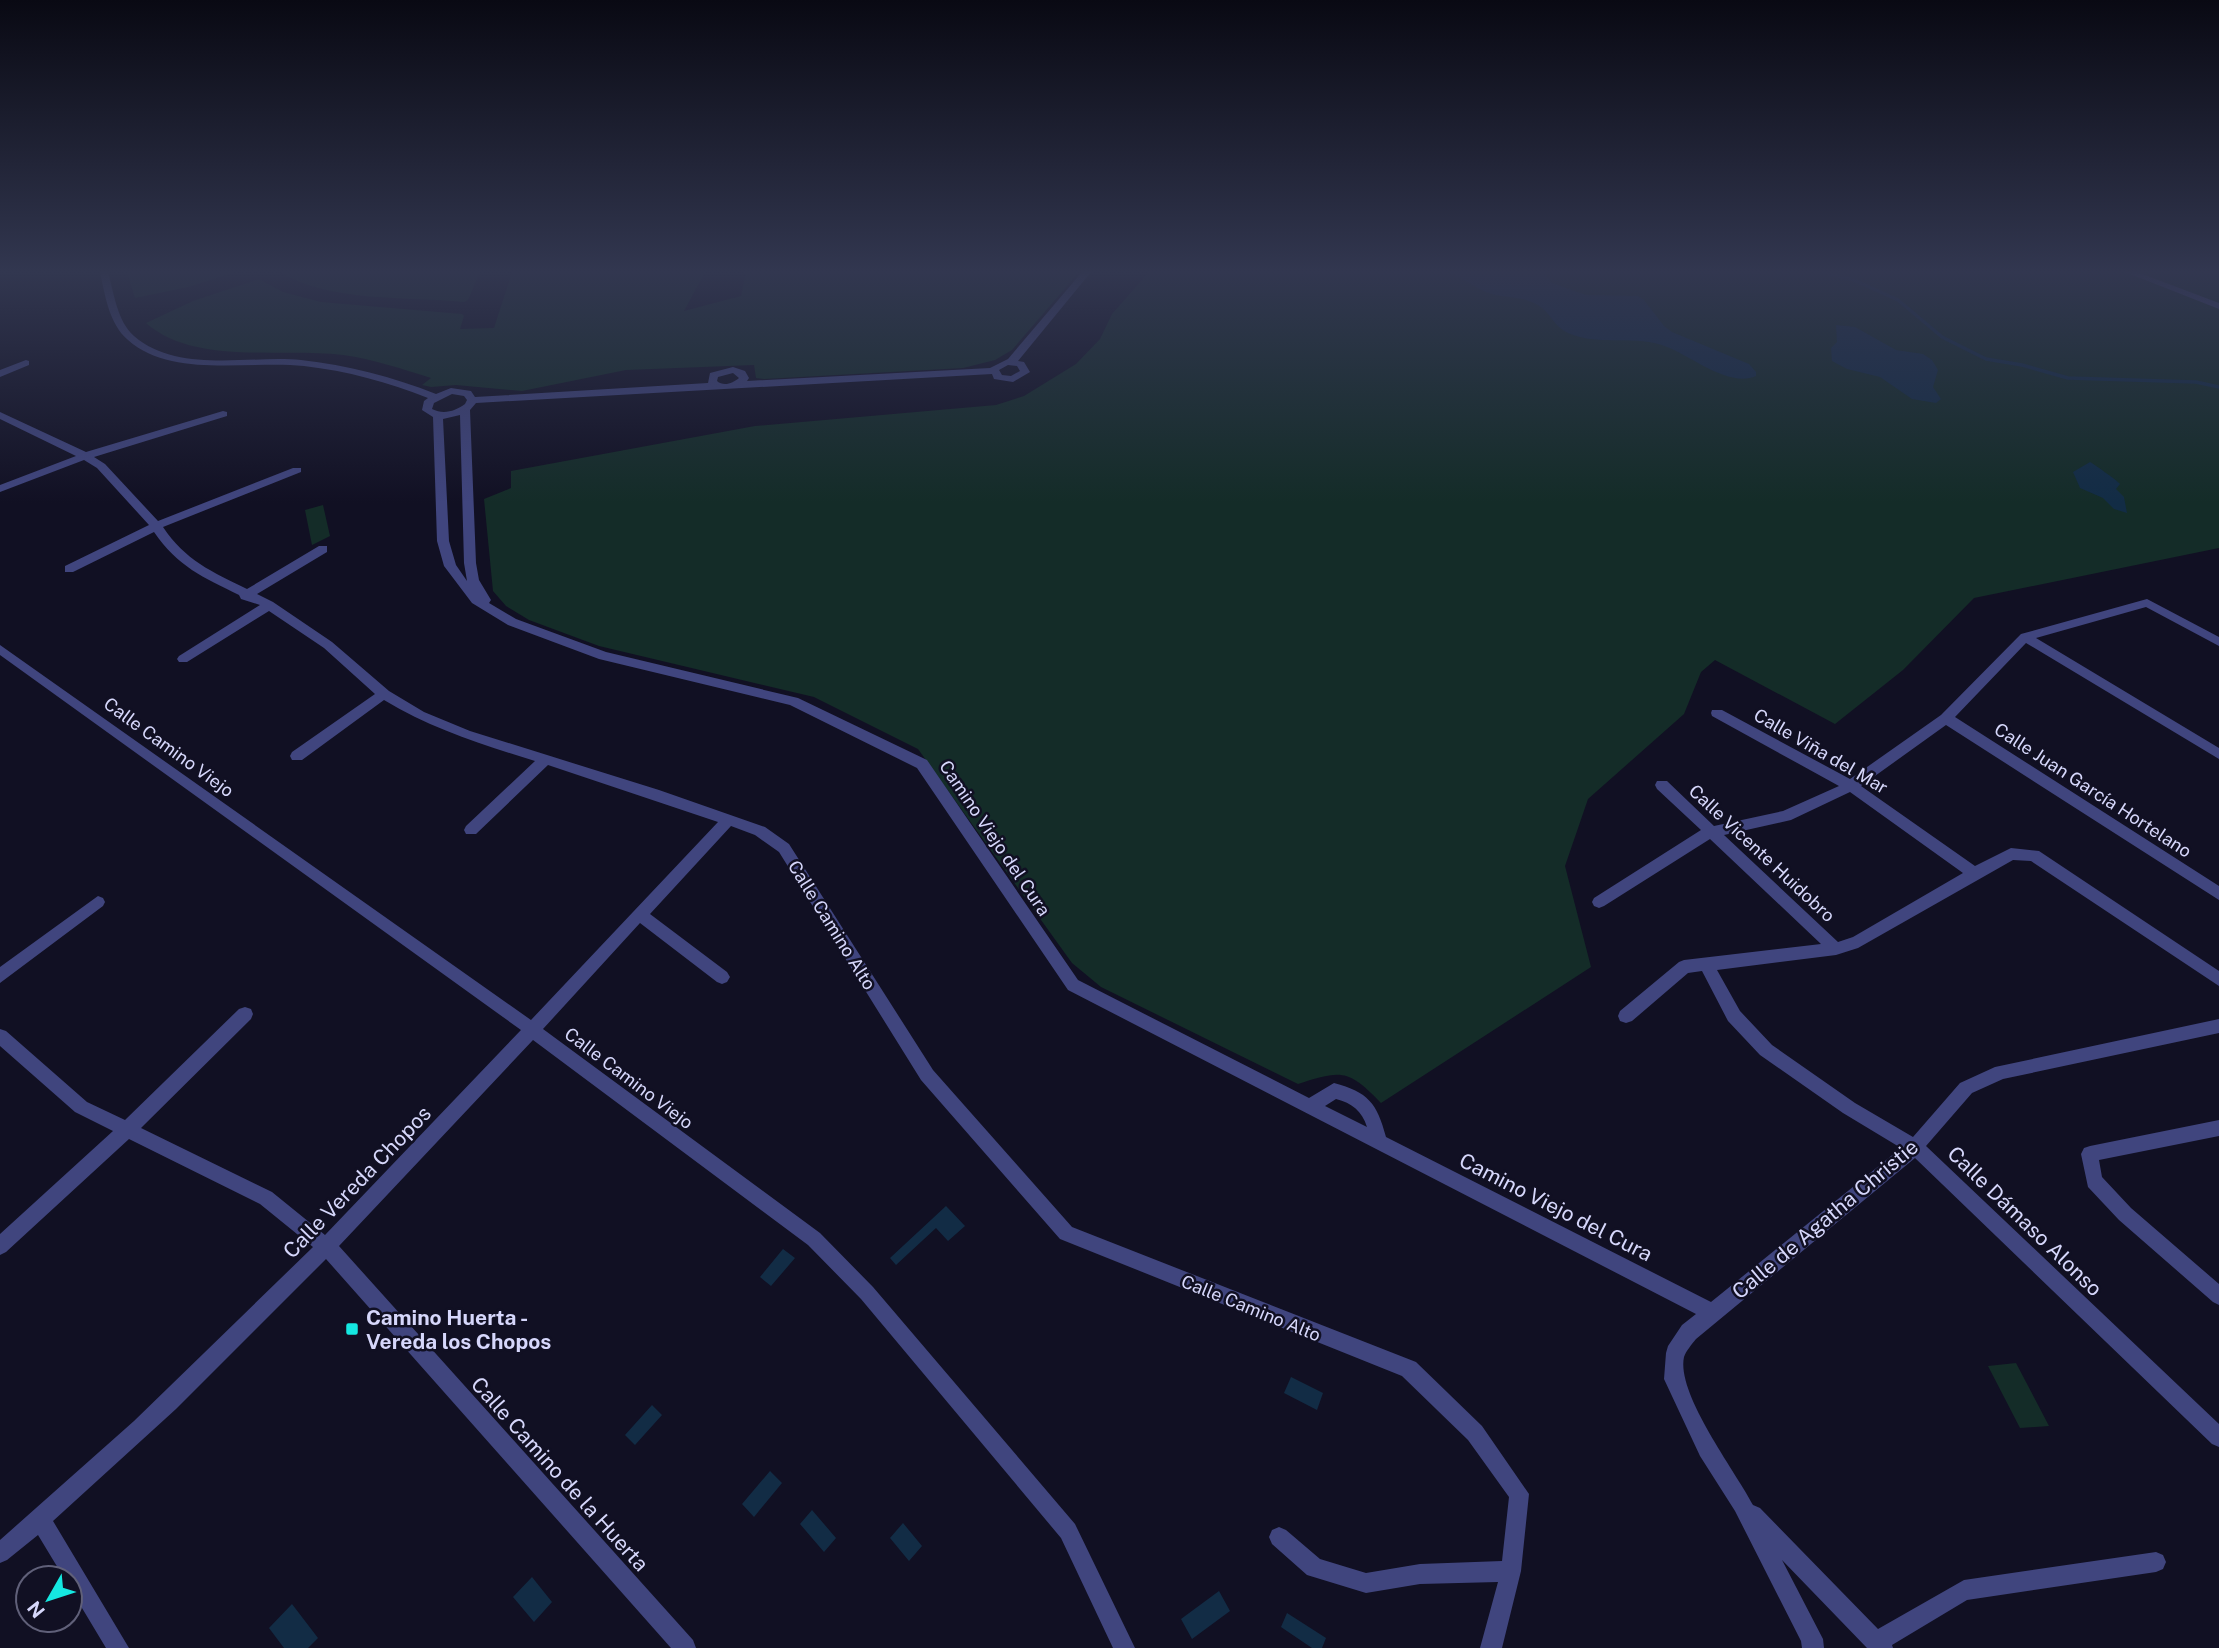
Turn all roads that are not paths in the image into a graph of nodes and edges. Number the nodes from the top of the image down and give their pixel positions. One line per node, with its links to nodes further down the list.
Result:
1 (151, 349): 9 (street)
2 (1023, 349): 3 (street)
3 (1012, 362): 5 (street); 5 (street)
4 (26, 363): 6 (street)
5 (994, 371): 8 (street)
6 (0, 374)
7 (715, 381): 8 (street); 8 (street); 10 (street)
8 (742, 381)
9 (435, 397): 10 (street); 13 (street, Camino Viejo del Cura)
10 (469, 405): 13 (street); 22 (street, Camino Viejo del Cura)
11 (223, 414): 14 (street)
12 (0, 415): 14 (street, Calle Camino Alto)
13 (438, 416): 22 (street, Camino Viejo del Cura)
14 (85, 456): 16 (street); 17 (street, Calle Camino Alto)
15 (297, 470): 17 (street)
16 (0, 489)
17 (156, 526): 19 (street); 20 (street, Calle Camino Alto)
18 (323, 549): 20 (street)
19 (69, 569)
20 (245, 596): 21 (street, Calle Camino Alto)
21 (268, 605): 26 (street); 27 (street, Calle Camino Alto)
22 (495, 612): 53 (street, Camino Viejo del Cura)
23 (2025, 637): 24 (street); 29 (street); 30 (street)
24 (2219, 642)
25 (0, 649): 51 (street, Calle Camino Viejo)
26 (183, 659)
27 (384, 694): 31 (street); 32 (street, Calle Camino Alto)
28 (1717, 713): 34 (street, Calle Viña del Mar)
29 (1947, 718): 34 (street); 39 (street, Calle Juan García Hortelano)
30 (2219, 754)
31 (298, 756)
32 (544, 760): 35 (street, Calle Camino Alto); 36 (street)
33 (1662, 785): 37 (street, Calle Vicente Huidobro)
34 (1851, 786): 37 (street); 38 (street, Calle Viña del Mar)
35 (727, 821): 42 (street, Calle Vereda Chopos); 68 (street, Calle Camino Alto)
36 (471, 830)
37 (1710, 832): 41 (street); 43 (street, Calle Vicente Huidobro)
38 (1974, 873): 43 (street); 47 (street)
39 (2219, 894)
40 (97, 902): 45 (street)
41 (1599, 902)
42 (639, 914): 46 (street); 51 (street, Calle Vereda Chopos)
43 (1836, 949): 44 (street)
44 (1705, 963): 49 (street); 57 (street, Calle Dámaso Alonso)
45 (0, 976)
46 (722, 977)
47 (2219, 979)
48 (245, 1014): 54 (street)
49 (1626, 1016)
50 (2219, 1026): 57 (street, Calle de Agatha Christie)
51 (533, 1030): 59 (street, Calle Vereda Chopos); 72 (street, Calle Camino Viejo)
52 (0, 1035): 54 (street, Calle Camino de la Huerta)
53 (1310, 1106): 56 (street, Camino Viejo del Cura); 56 (street)
54 (126, 1131): 58 (street); 59 (street, Calle Camino de la Huerta)
55 (2216, 1132): 60 (street)
56 (1379, 1141): 61 (street, Camino Viejo del Cura)
57 (1914, 1147): 61 (street, Calle de Agatha Christie); 62 (street, Calle Dámaso Alonso)
58 (0, 1246)
59 (327, 1248): 64 (street, Calle Vereda Chopos); 71 (street, Calle Camino de la Huerta)
60 (2219, 1296)
61 (1713, 1313): 63 (street, Calle de Agatha Christie)
62 (2219, 1437)
63 (1742, 1504): 69 (street, Calle de Agatha Christie); 74 (street, Calle de Agatha Christie)
64 (41, 1520): 66 (street, Calle Vereda Chopos); 70 (street)
65 (1279, 1537): 68 (street)
66 (0, 1553)
67 (2156, 1562): 69 (street, Calle de Agatha Christie)
68 (1511, 1571): 73 (street, Calle Camino Alto)
69 (1880, 1645)
70 (118, 1648)
71 (685, 1648)
72 (1124, 1648)
73 (1491, 1648)
74 (1813, 1648)

